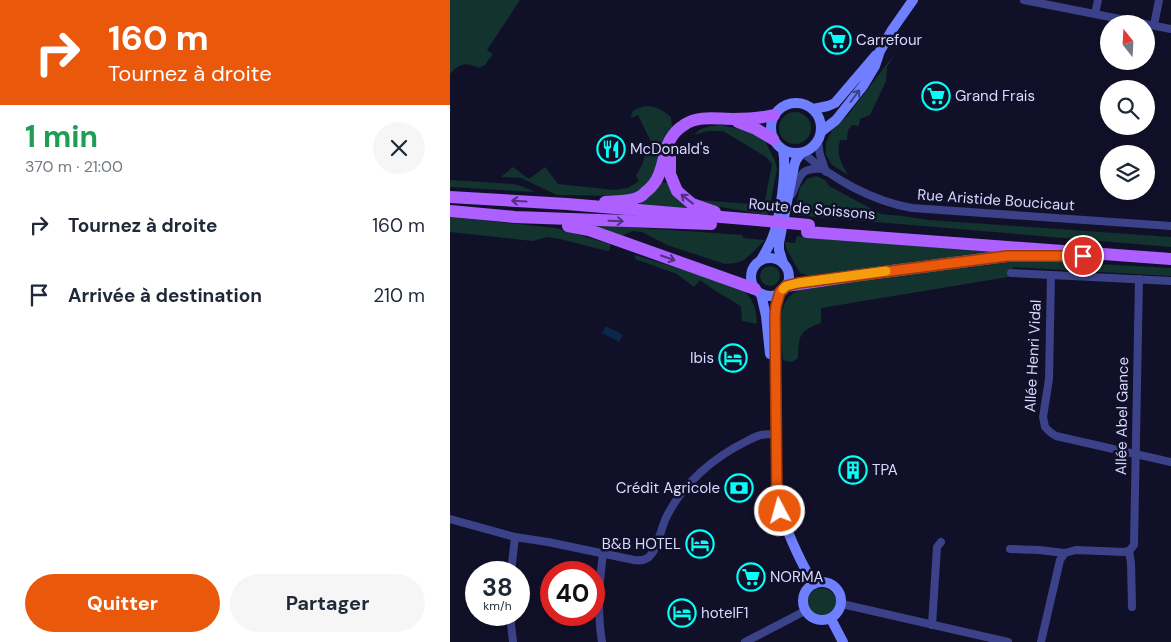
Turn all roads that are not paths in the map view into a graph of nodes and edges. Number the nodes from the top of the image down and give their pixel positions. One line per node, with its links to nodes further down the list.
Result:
1 (913, 0): 10 (street)
2 (1024, 0): 5 (street)
3 (1098, 0): 5 (street)
4 (1159, 0): 7 (street)
5 (1095, 14): 6 (street)
6 (1100, 15)
7 (1155, 20)
8 (1155, 25): 9 (street)
9 (1171, 28)
10 (880, 51): 11 (street); 15 (street, one-way to 10)
11 (813, 109): 12 (street); 15 (street)
12 (774, 115): 13 (main road); 16 (street)
13 (730, 119): 14 (main road); 16 (main road)
14 (678, 129): 22 (main road); 26 (main road, one-way to 14)
15 (822, 131): 17 (street)
16 (773, 138): 18 (street)
17 (818, 142): 19 (street); 20 (street)
18 (783, 150): 19 (street); 33 (street)
19 (802, 153): 20 (street, Rue Aristide Boucicaut); 23 (street)
20 (824, 170): 23 (street); 28 (street, Rue Aristide Boucicaut)
21 (450, 197): 22 (main road, Route de Soissons, one-way to 21)
22 (567, 204): 26 (main road, Route de Soissons)
23 (787, 205): 34 (street)
24 (450, 211): 25 (main road, Route de Soissons)
25 (515, 217): 27 (main road, Route de Soissons, one-way to 27); 40 (main road, one-way to 40)
26 (732, 218): 27 (main road, Route de Soissons)
27 (756, 224): 29 (main road, Route de Soissons)
28 (1171, 226)
29 (808, 229): 30 (main road, Route de Soissons); 31 (main road, Route de Soissons)
30 (1171, 254)
31 (1122, 256): 32 (main road, Route de Soissons); 39 (main road)
32 (1171, 259)
33 (761, 260): 34 (street); 40 (street)
34 (783, 263): 39 (street)
35 (1011, 272): 36 (street)
36 (1051, 274): 37 (street); 42 (street, Allée Henri Vidal)
37 (1139, 279): 38 (street); 42 (street, Allée Abel Gance)
38 (1171, 281)
39 (783, 289): 40 (street); 41 (street)
40 (758, 291): 41 (street)
41 (776, 434): 50 (street); 52 (street)
42 (1136, 454): 43 (street, Allée Henri Vidal); 48 (street, Allée Abel Gance)
43 (1171, 462)
44 (450, 519): 45 (street)
45 (515, 537): 50 (street); 51 (street)
46 (941, 542): 57 (street)
47 (1010, 550): 49 (street)
48 (1129, 550): 49 (street); 54 (street, Allée Abel Gance)
49 (1065, 553): 64 (street)
50 (603, 554): 60 (street)
51 (512, 561)
52 (814, 584): 53 (street); 55 (street)
53 (842, 604): 56 (street); 57 (street)
54 (1132, 606)
55 (805, 611): 56 (street); 61 (street)
56 (831, 619): 62 (street)
57 (932, 625): 63 (street)
58 (511, 626): 59 (street)
59 (513, 642)
60 (602, 642)
61 (745, 642)
62 (843, 642)
63 (1008, 642)
64 (1041, 642)

